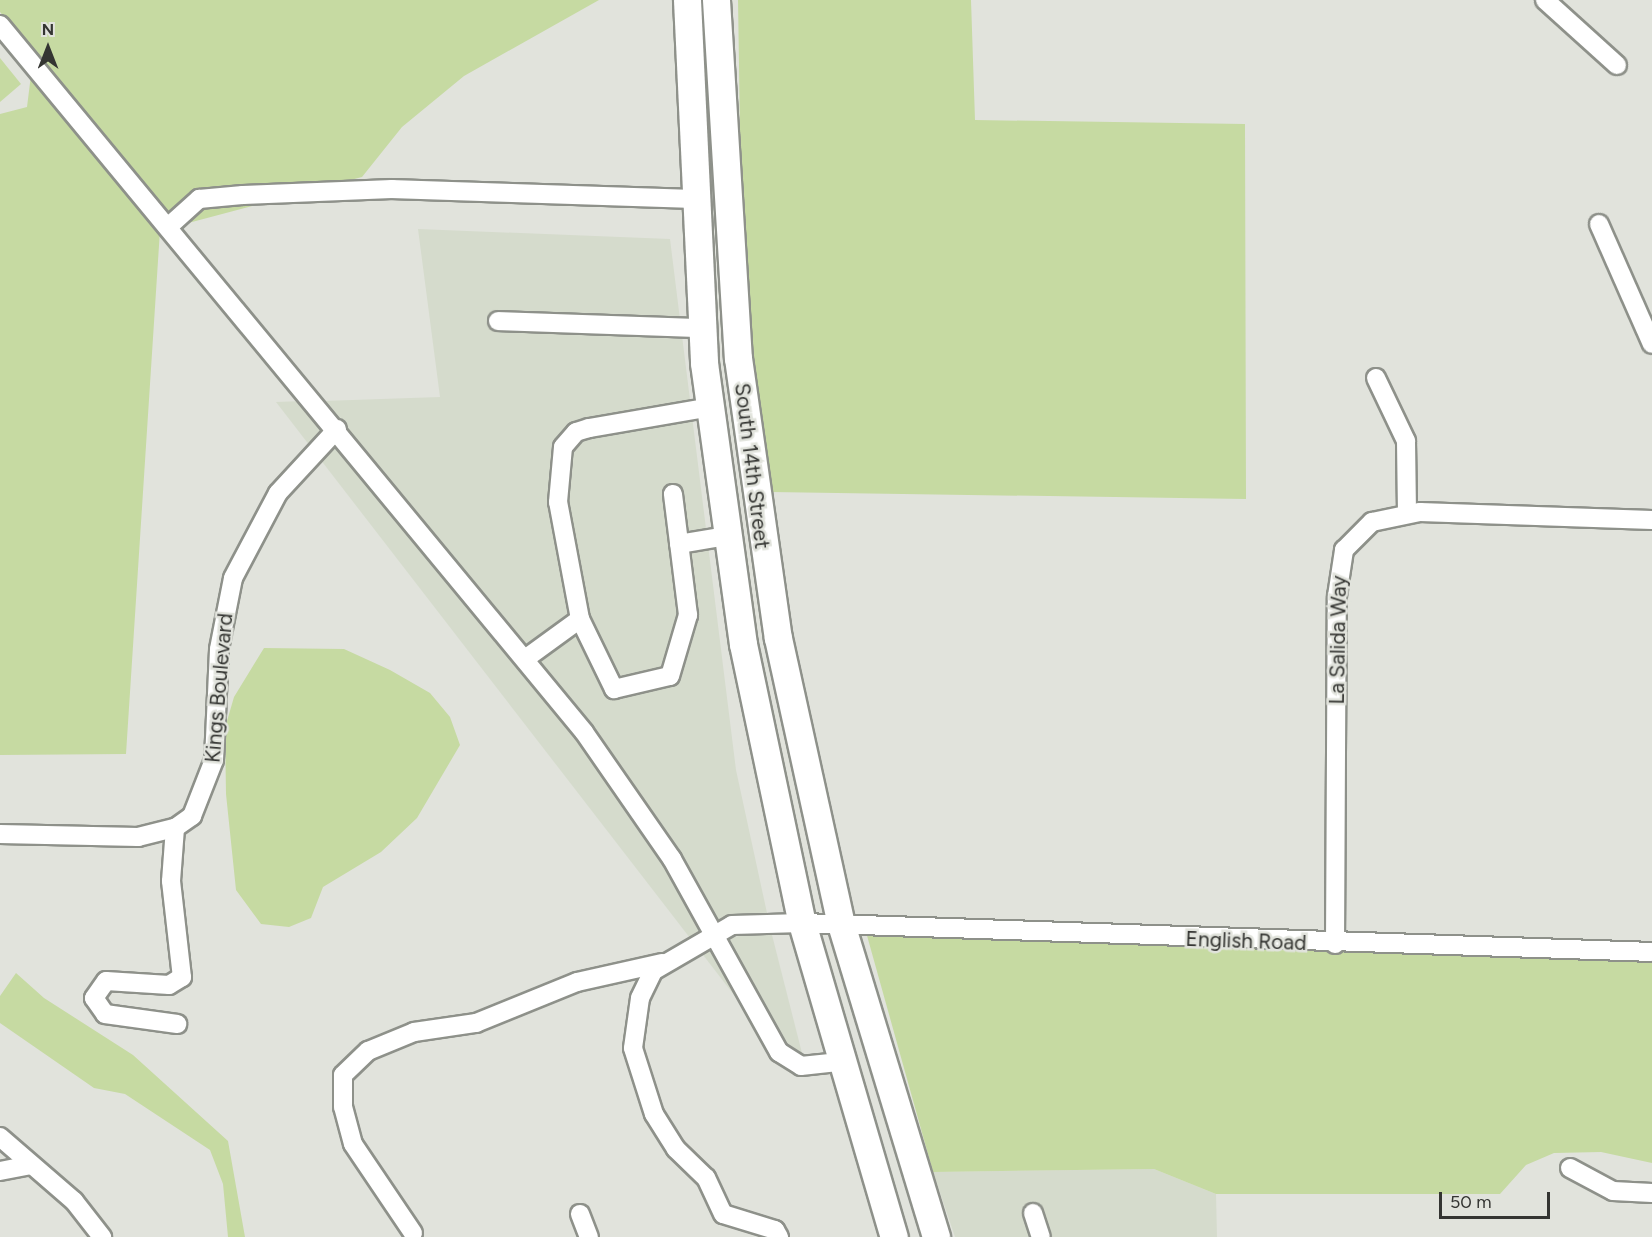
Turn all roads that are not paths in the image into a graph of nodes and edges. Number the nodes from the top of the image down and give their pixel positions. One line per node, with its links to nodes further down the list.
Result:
1 (687, 0): 6 (highway, South 14th Street)
2 (716, 0): 9 (highway, South 14th Street)
3 (1545, 0): 5 (street)
4 (0, 25): 8 (street)
5 (1617, 65)
6 (693, 199): 8 (street); 9 (highway); 11 (highway, South 14th Street)
7 (1599, 224): 12 (street)
8 (168, 227): 15 (street)
9 (728, 242): 26 (highway, South 14th Street)
10 (498, 321): 11 (street)
11 (702, 328): 14 (highway, South 14th Street)
12 (1652, 344)
13 (1376, 378): 17 (street)
14 (710, 407): 19 (highway, South 14th Street); 21 (street)
15 (336, 429): 22 (street); 23 (street, Kings Boulevard)
16 (673, 494): 20 (street)
17 (1407, 513): 18 (street, La Salida Way); 28 (street, La Salida Way)
18 (1652, 520)
19 (727, 536): 20 (street); 25 (highway, South 14th Street)
20 (679, 544): 21 (street)
21 (580, 619): 22 (street)
22 (525, 658): 27 (street)
23 (175, 828): 24 (street); 31 (street)
24 (0, 834)
25 (802, 923): 26 (street, English Road); 27 (street, English Road); 32 (highway, South 14th Street)
26 (841, 924): 28 (street, English Road); 45 (highway, South 14th Street)
27 (717, 934): 30 (street, English Road); 32 (street)
28 (1335, 944): 29 (street, English Road)
29 (1652, 952)
30 (662, 963): 40 (street); 43 (street)
31 (177, 1024)
32 (840, 1062): 44 (highway, South 14th Street)
33 (0, 1137): 34 (street)
34 (31, 1165): 36 (street); 41 (street)
35 (1570, 1168): 37 (street)
36 (0, 1171)
37 (1652, 1193)
38 (1033, 1213): 46 (street)
39 (580, 1214): 42 (street)
40 (413, 1233)
41 (102, 1237)
42 (589, 1237)
43 (779, 1237)
44 (894, 1237)
45 (936, 1237)
46 (1041, 1237)

